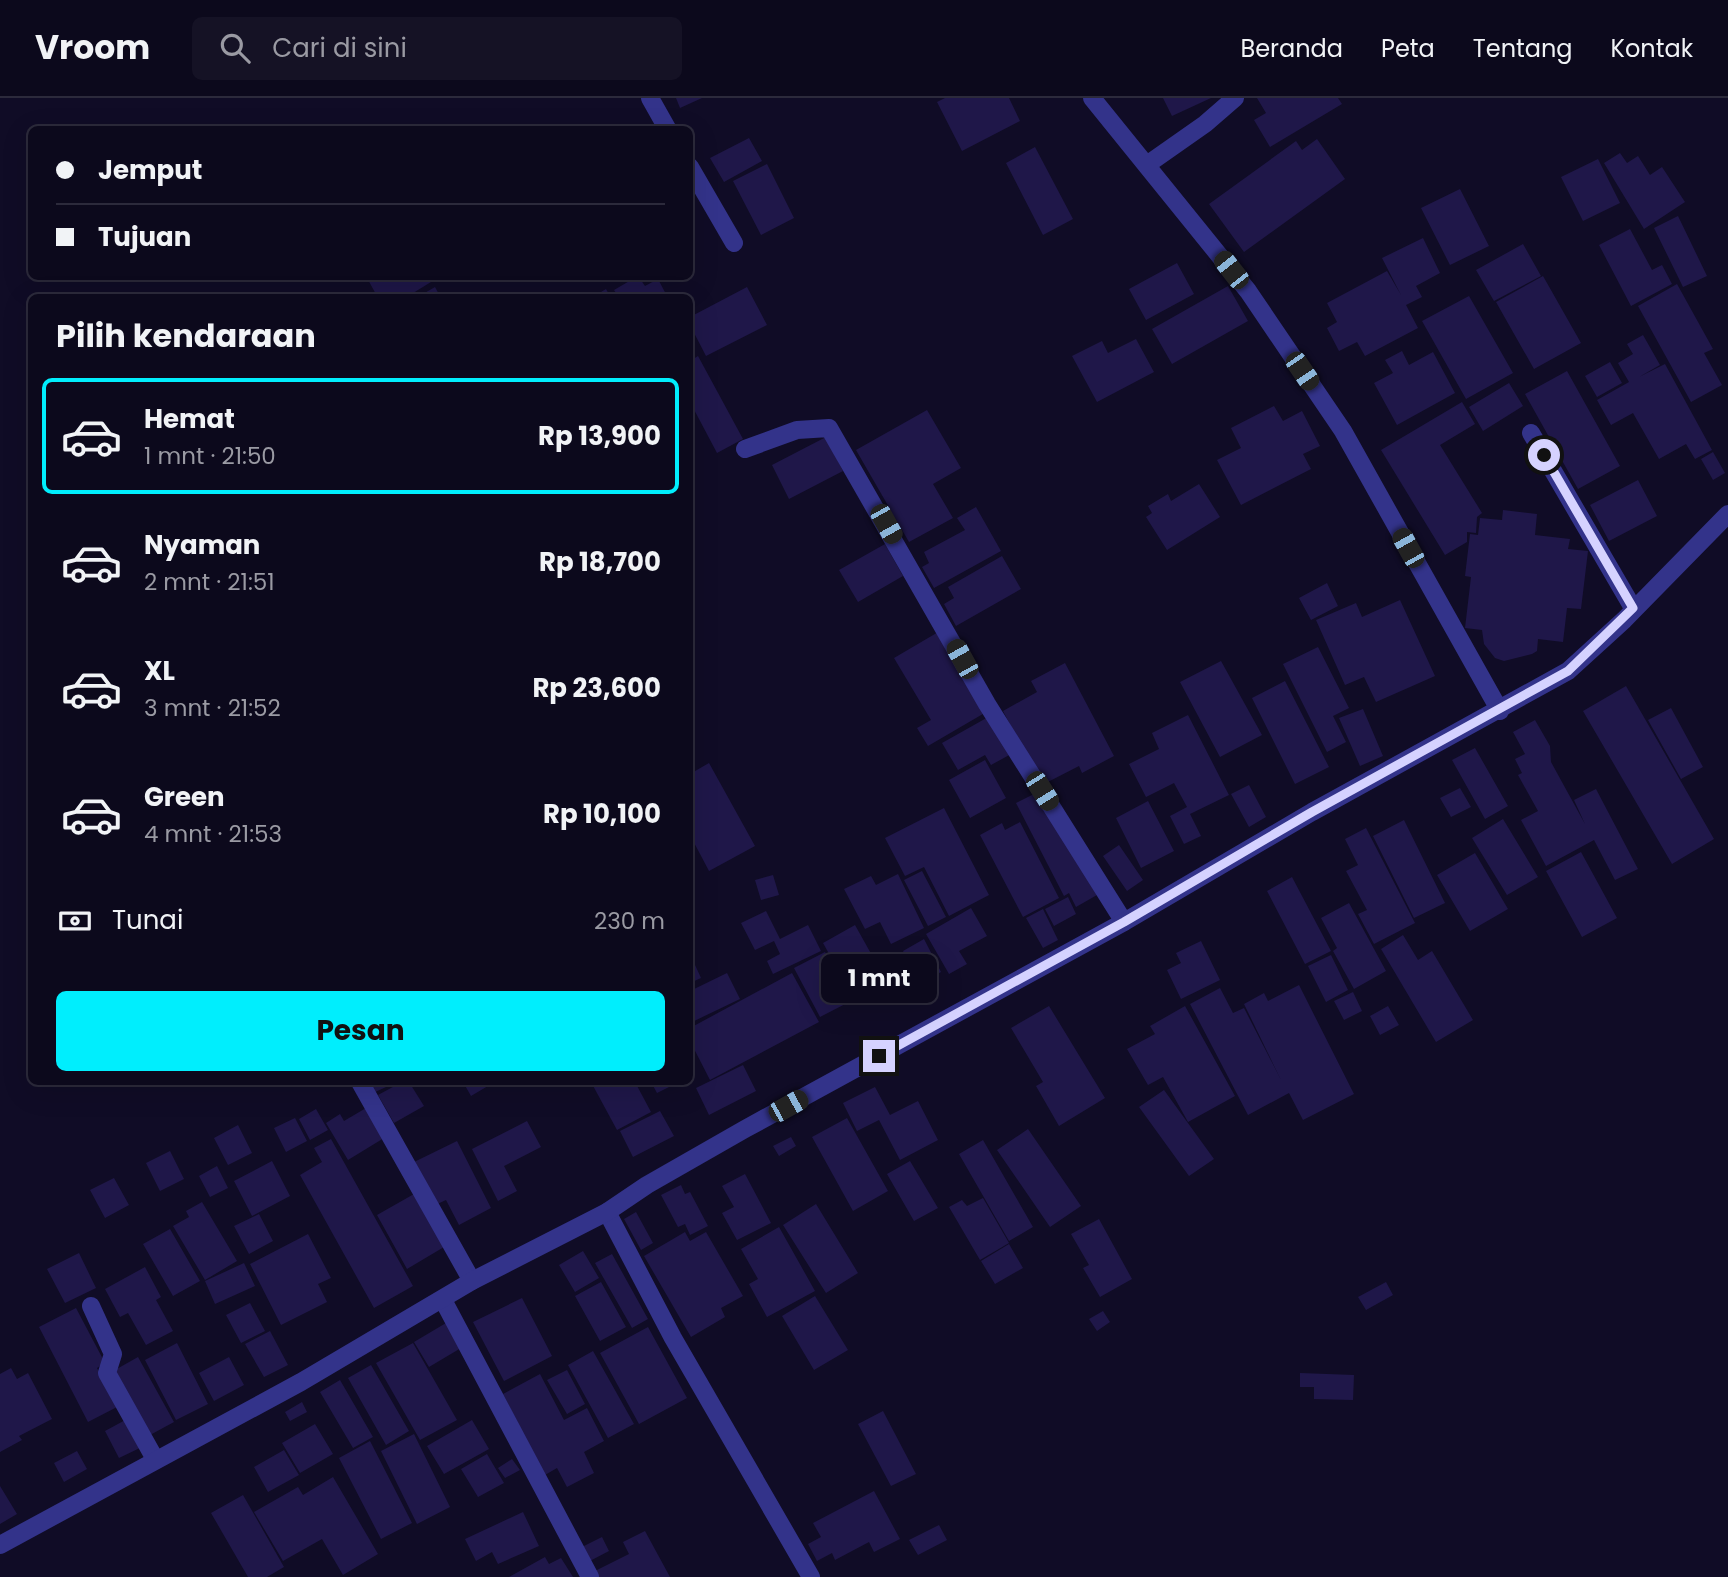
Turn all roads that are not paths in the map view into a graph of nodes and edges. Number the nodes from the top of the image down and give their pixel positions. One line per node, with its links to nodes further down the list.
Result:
1 (650, 98): 4 (street)
2 (1091, 98): 5 (street)
3 (1235, 98): 5 (street)
4 (666, 126)
5 (1148, 164): 12 (street)
6 (693, 172): 7 (street)
7 (734, 243)
8 (1531, 433): 11 (street)
9 (746, 449): 13 (street)
10 (1728, 514): 11 (street)
11 (1633, 608): 12 (street)
12 (1500, 711): 13 (street)
13 (1124, 922): 15 (street)
14 (362, 1085): 16 (street)
15 (607, 1212): 16 (street); 22 (street)
16 (472, 1281): 17 (street)
17 (443, 1300): 19 (street); 21 (street)
18 (91, 1306): 19 (street)
19 (155, 1460): 20 (street)
20 (0, 1545)
21 (590, 1577)
22 (811, 1577)

